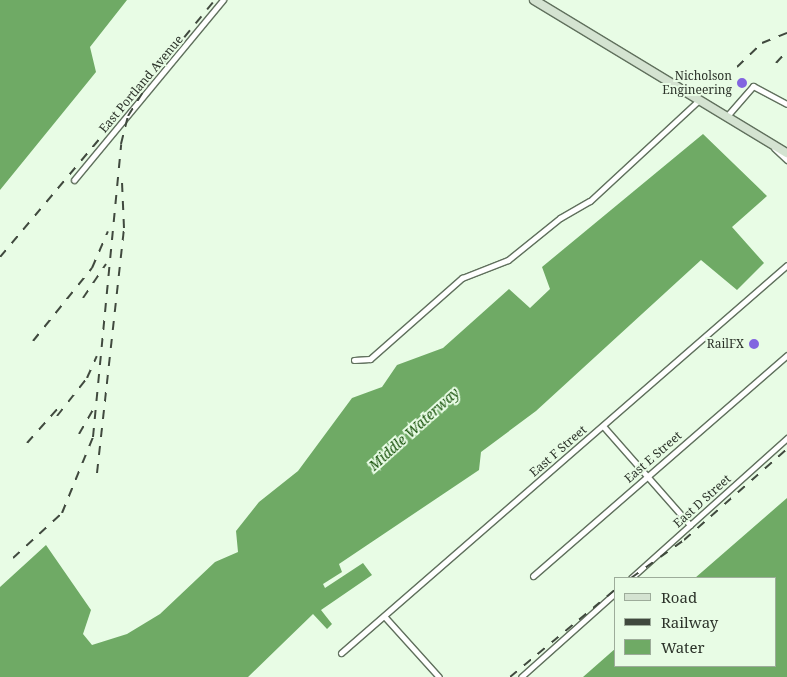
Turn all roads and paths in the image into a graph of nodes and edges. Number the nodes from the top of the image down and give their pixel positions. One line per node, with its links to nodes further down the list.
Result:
1 (224, 0): 9 (street, East Portland Avenue)
2 (534, 0): 3 (street)
3 (699, 100): 5 (street); 12 (street)
4 (787, 104): 5 (street)
5 (727, 116): 6 (street)
6 (760, 136): 7 (street); 8 (street)
7 (787, 153)
8 (787, 160)
9 (74, 180)
10 (787, 265): 13 (street, East F Street)
11 (787, 355): 15 (street, East E Street)
12 (354, 360)
13 (603, 426): 15 (street); 20 (street, East F Street)
14 (787, 438): 16 (street, East D Street)
15 (647, 476): 16 (street); 17 (street, East E Street)
16 (690, 525): 18 (street, East D Street)
17 (533, 576)
18 (632, 577)
19 (614, 594): 23 (street)
20 (384, 616): 21 (street, East F Street); 22 (street)
21 (341, 653)
22 (439, 677)
23 (521, 677)

